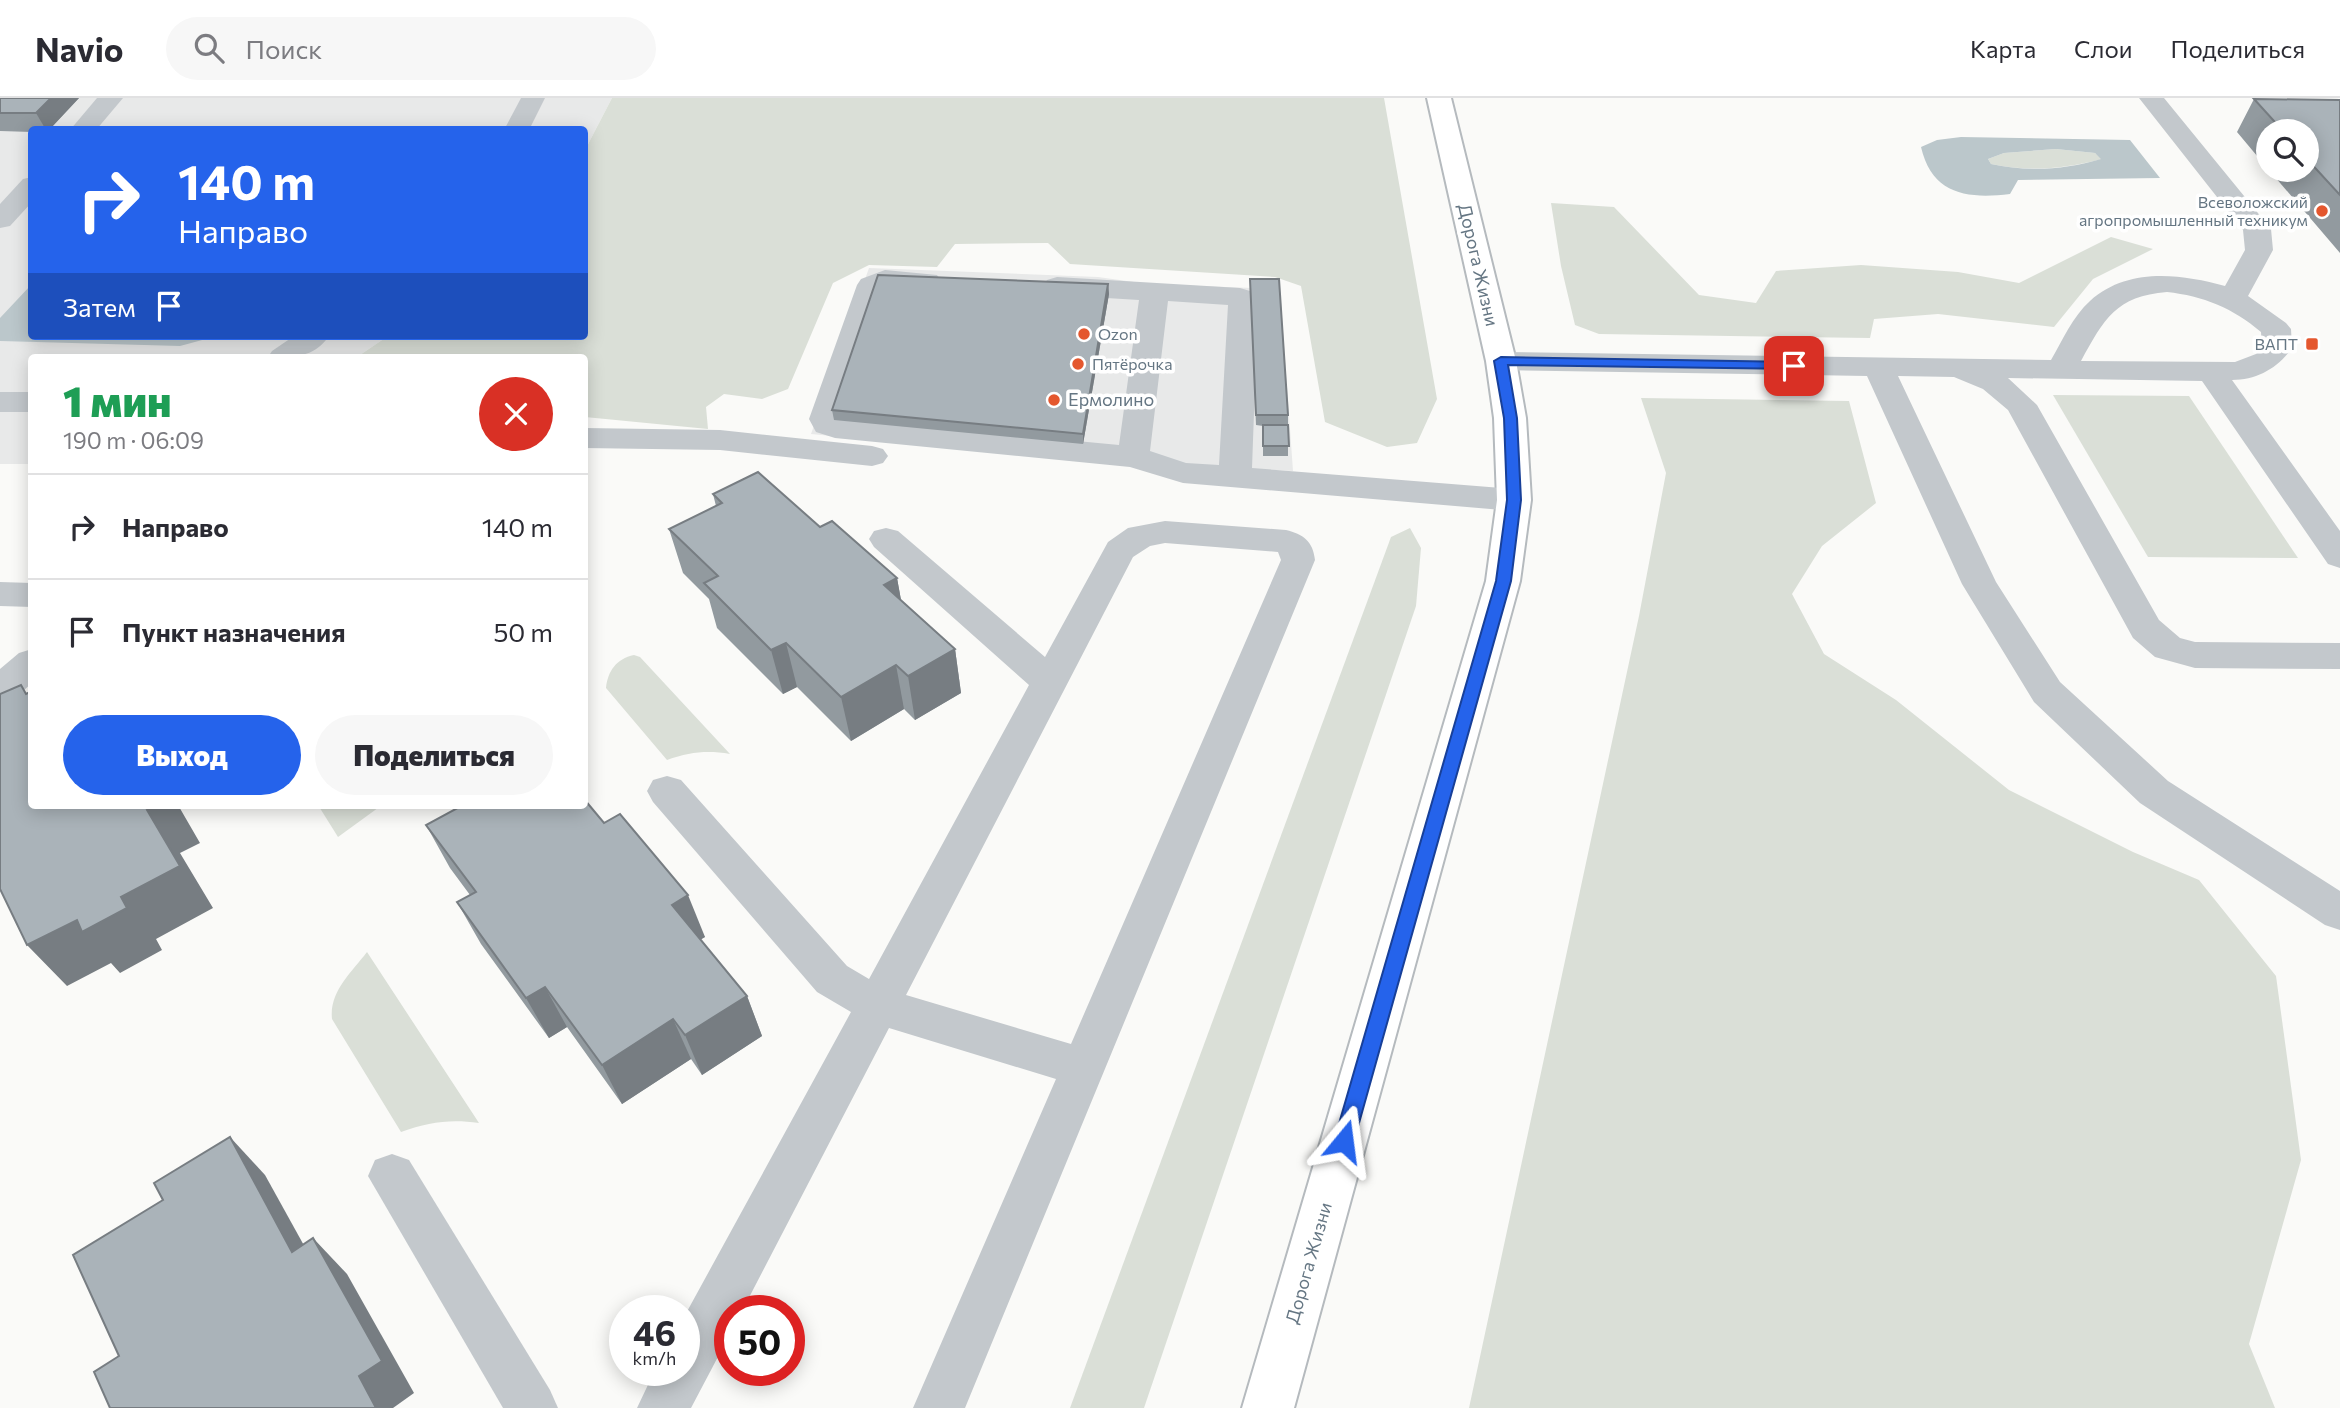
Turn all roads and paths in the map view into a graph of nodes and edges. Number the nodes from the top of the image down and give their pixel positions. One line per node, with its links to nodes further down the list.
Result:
1 (111, 98): 7 (lane)
2 (533, 98): 8 (lane)
3 (1439, 98): 17 (main road, Дорога Жизни)
4 (2128, 98): 6 (lane)
5 (2151, 98): 6 (lane)
6 (2168, 119): 14 (lane)
7 (86, 126)
8 (518, 126)
9 (28, 189): 10 (lane)
10 (0, 219)
11 (951, 282): 25 (lane)
12 (1031, 285): 13 (lane)
13 (1156, 291): 25 (lane); 27 (lane)
14 (2233, 297): 20 (lane); 21 (lane)
15 (308, 340): 16 (lane)
16 (287, 354)
17 (1501, 361): 18 (lane); 28 (main road, Дорога Жизни)
18 (1878, 367): 19 (lane); 38 (lane)
19 (1951, 368): 20 (lane); 33 (lane)
20 (2060, 370): 21 (lane)
21 (2211, 372): 30 (lane)
22 (0, 402): 23 (lane)
23 (28, 402)
24 (588, 438): 26 (lane)
25 (1133, 457): 26 (lane)
26 (1183, 473): 27 (lane)
27 (1235, 477): 28 (lane)
28 (1514, 500): 47 (main road, Дорога Жизни)
29 (886, 539): 35 (lane)
30 (2340, 556)
31 (0, 594): 32 (lane)
32 (28, 594)
33 (2340, 656)
34 (28, 666): 36 (lane)
35 (1050, 682): 39 (lane); 40 (lane)
36 (0, 690)
37 (667, 790): 39 (lane)
38 (2340, 912)
39 (878, 1006): 40 (lane); 42 (lane)
40 (1083, 1068): 46 (lane)
41 (392, 1176): 44 (lane)
42 (700, 1340)
43 (675, 1386): 45 (lane)
44 (532, 1408)
45 (663, 1408)
46 (939, 1408)
47 (1268, 1408)

